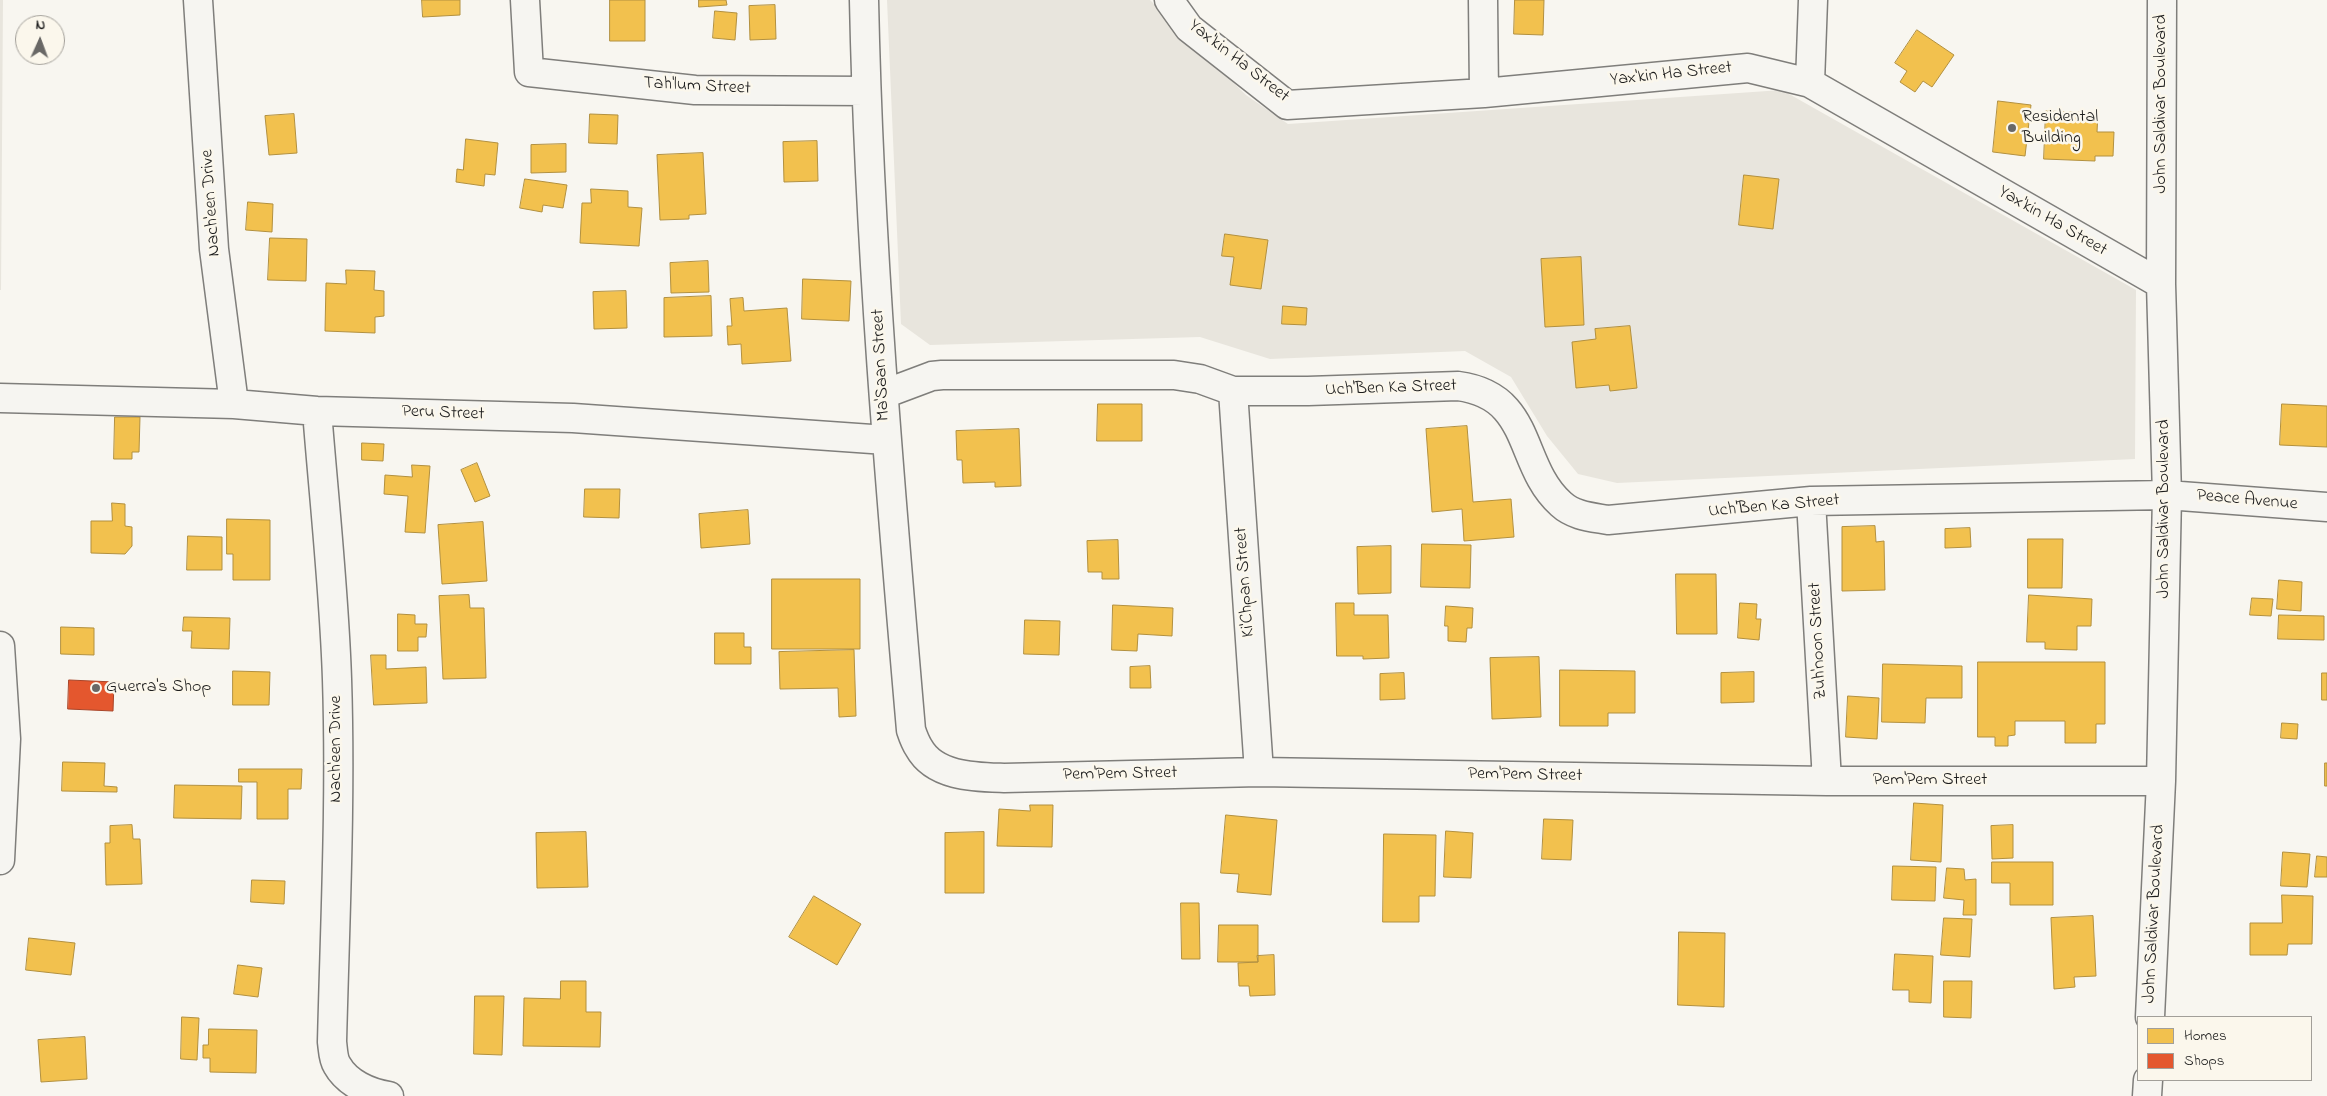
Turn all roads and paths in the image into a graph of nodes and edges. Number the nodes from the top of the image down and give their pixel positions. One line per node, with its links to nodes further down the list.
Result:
1 (198, 0): 15 (street, Nach'een Drive)
2 (526, 0): 9 (street, Tah'lum Street)
3 (864, 0): 9 (street, Ma'Saan Street)
4 (1169, 0): 10 (street, Yax'kin Ha Street)
5 (1483, 0): 10 (street)
6 (1813, 0): 8 (street)
7 (2162, 0): 11 (street, John Saldivar Boulevard)
8 (1810, 83): 10 (street, Yax'kin Ha Street); 11 (street, Yax'kin Ha Street)
9 (866, 91): 13 (street, Ma'Saan Street)
10 (1484, 93)
11 (2160, 284): 18 (street, John Saldivar Boulevard)
12 (1233, 391): 13 (street, Uch'Ben Ka Street); 19 (street, Uch'Ben Ka Street); 23 (street, Ki'Chpan Street)
13 (884, 394): 17 (street, Ma'Saan Street)
14 (0, 398): 15 (street, Peru Street)
15 (234, 404): 16 (street, Peru Street)
16 (316, 410): 17 (street, Peru Street); 29 (street, Nach'een Drive)
17 (886, 440): 22 (street, Ma'Saan Street)
18 (2167, 494): 19 (street, Uch'Ben Ka Street); 20 (street, Peace Avenue); 25 (street, John Saldivar Boulevard)
19 (1811, 502): 24 (street, Zuh'noon Street)
20 (2327, 507)
21 (0, 646): 26 (street)
22 (911, 730): 23 (street, Pem'Pem Street)
23 (1259, 772): 24 (street, Pem'Pem Street)
24 (1827, 781): 25 (street, Pem'Pem Street)
25 (2161, 781): 27 (street, John Saldivar Boulevard)
26 (0, 860)
27 (2150, 1016)
28 (2148, 1081): 30 (street)
29 (389, 1096)
30 (2147, 1096)

